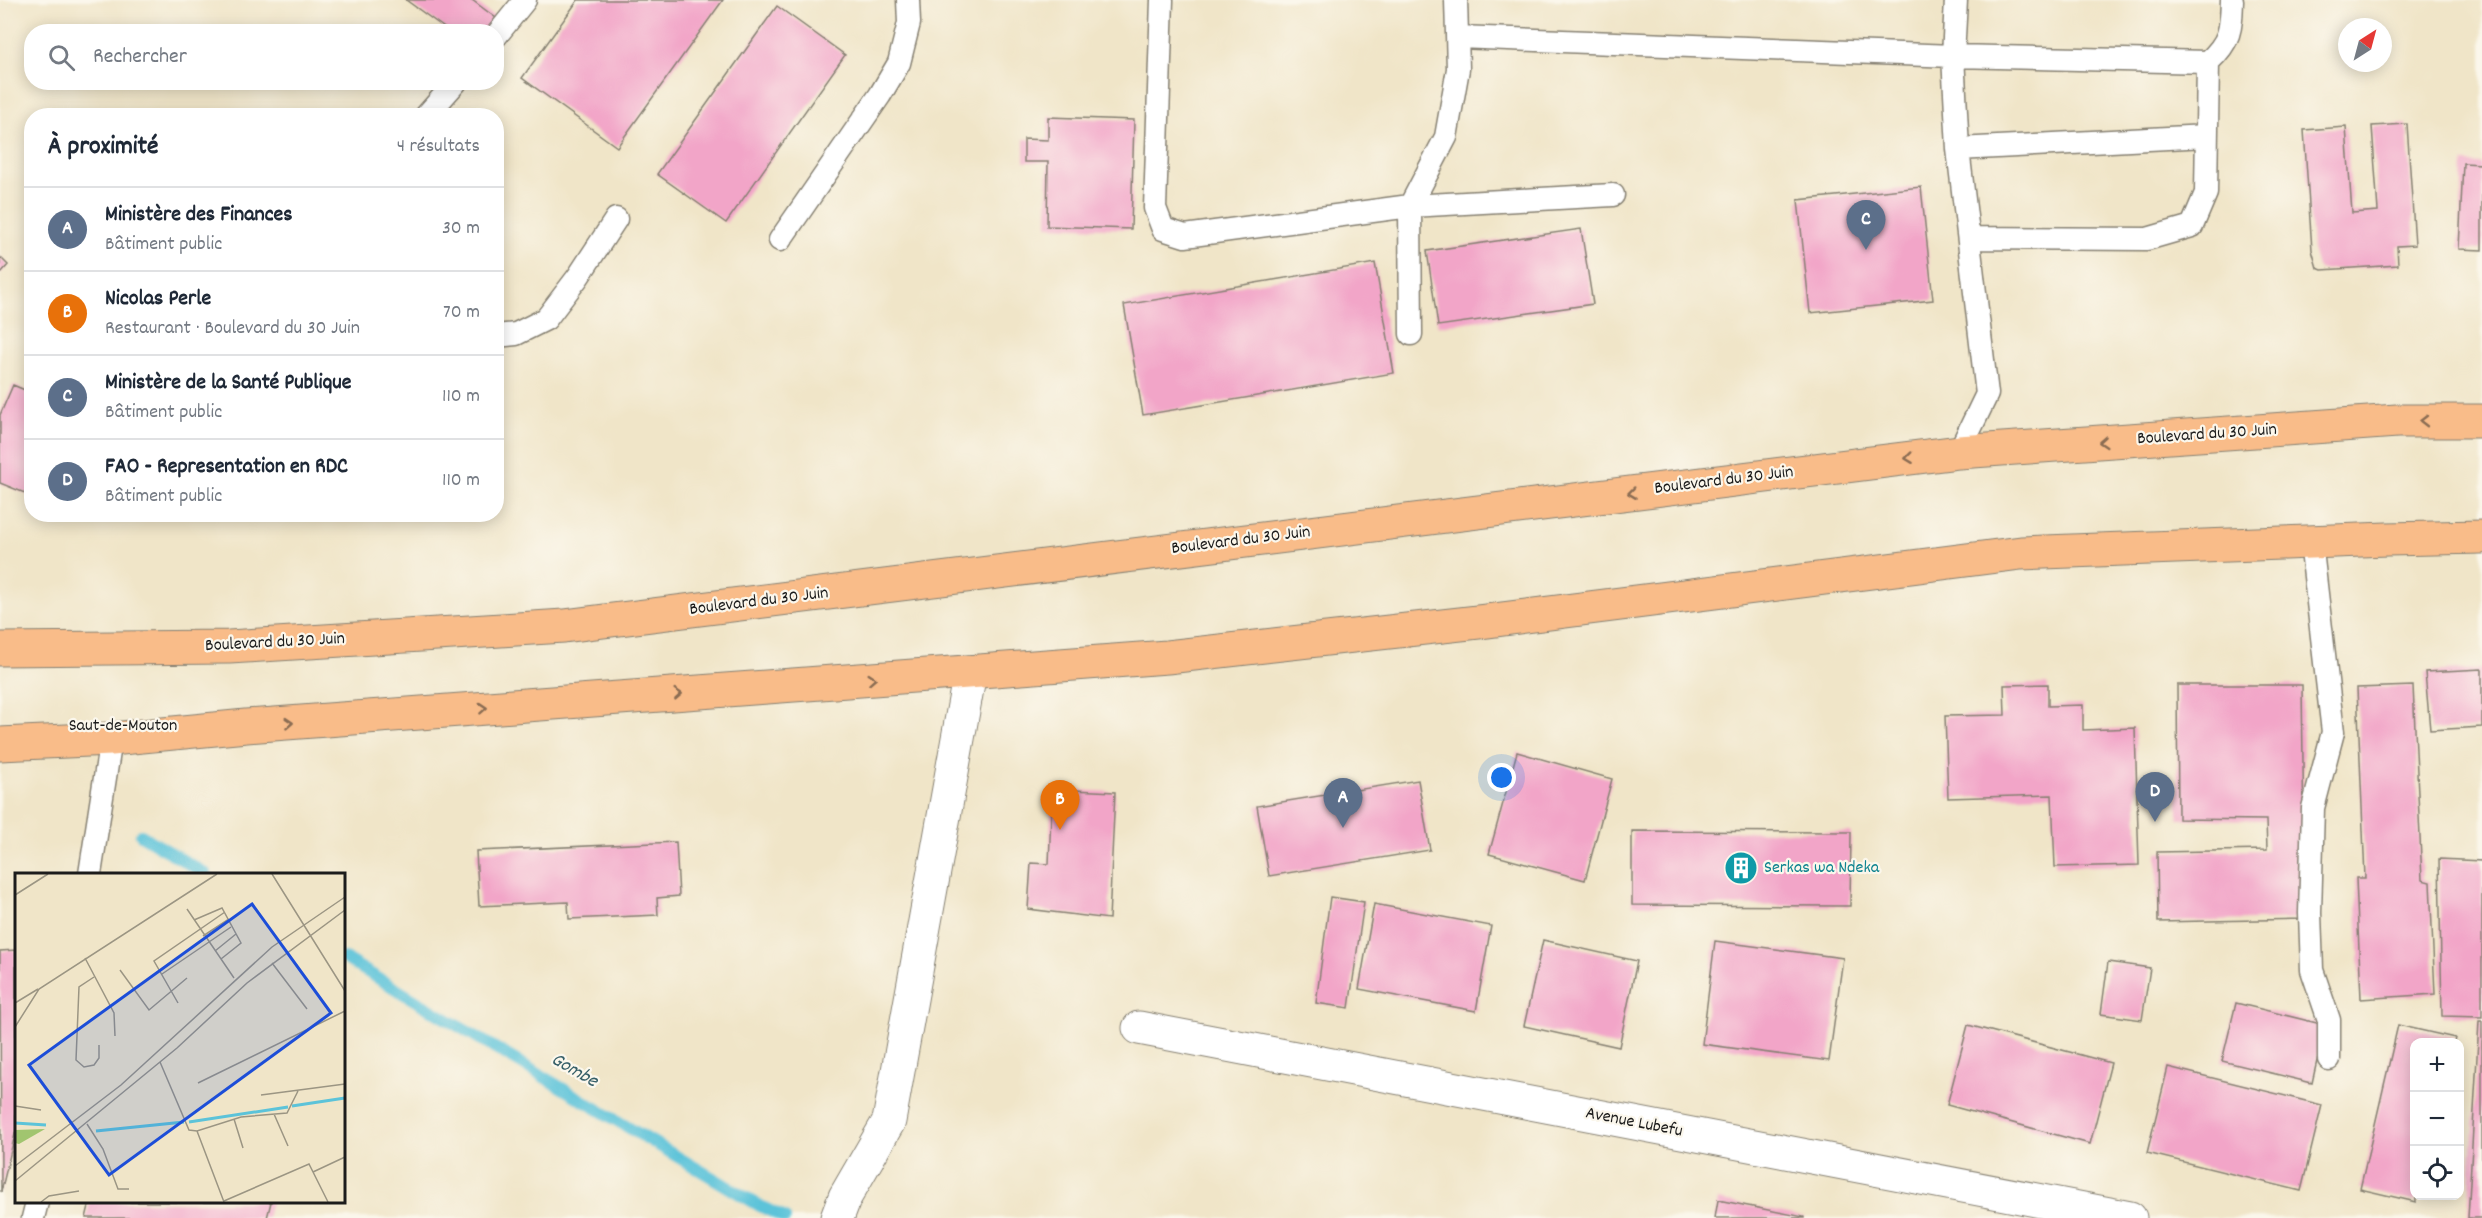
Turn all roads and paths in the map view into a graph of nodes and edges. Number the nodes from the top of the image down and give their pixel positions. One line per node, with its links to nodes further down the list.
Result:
1 (525, 0): 7 (lane)
2 (908, 0): 19 (lane)
3 (1162, 0): 16 (lane)
4 (1456, 0): 8 (lane)
5 (1956, 0): 9 (lane)
6 (2232, 0): 10 (lane)
7 (504, 26)
8 (1458, 37): 9 (lane); 16 (lane)
9 (1953, 56): 10 (lane); 14 (lane)
10 (2208, 62): 13 (lane)
11 (449, 90): 12 (lane)
12 (433, 108)
13 (2206, 136): 14 (lane); 18 (lane)
14 (1958, 149): 18 (lane)
15 (1613, 195): 16 (lane)
16 (1410, 206): 20 (lane)
17 (616, 219): 21 (lane)
18 (1969, 238): 23 (lane)
19 (780, 240)
20 (1411, 334)
21 (504, 335)
22 (2482, 421): 23 (main road, Boulevard du 30 Juin, one-way to 23)
23 (1959, 452): 26 (main road, Boulevard du 30 Juin, one-way to 26)
24 (2482, 537): 25 (main road)
25 (2311, 542): 29 (main road); 36 (lane)
26 (229, 647): 27 (main road, Boulevard du 30 Juin); 28 (main road)
27 (0, 649)
28 (0, 659)
29 (970, 672): 30 (main road, one-way to 29); 38 (street)
30 (246, 726): 31 (main road, Saut-de-Mouton); 32 (main road)
31 (0, 727)
32 (111, 739): 33 (main road); 34 (lane)
33 (0, 744)
34 (90, 873)
35 (1139, 1028): 40 (street, Avenue Lubefu)
36 (2329, 1059)
37 (37, 1203): 39 (lane)
38 (841, 1208)
39 (33, 1218)
40 (2130, 1218)

